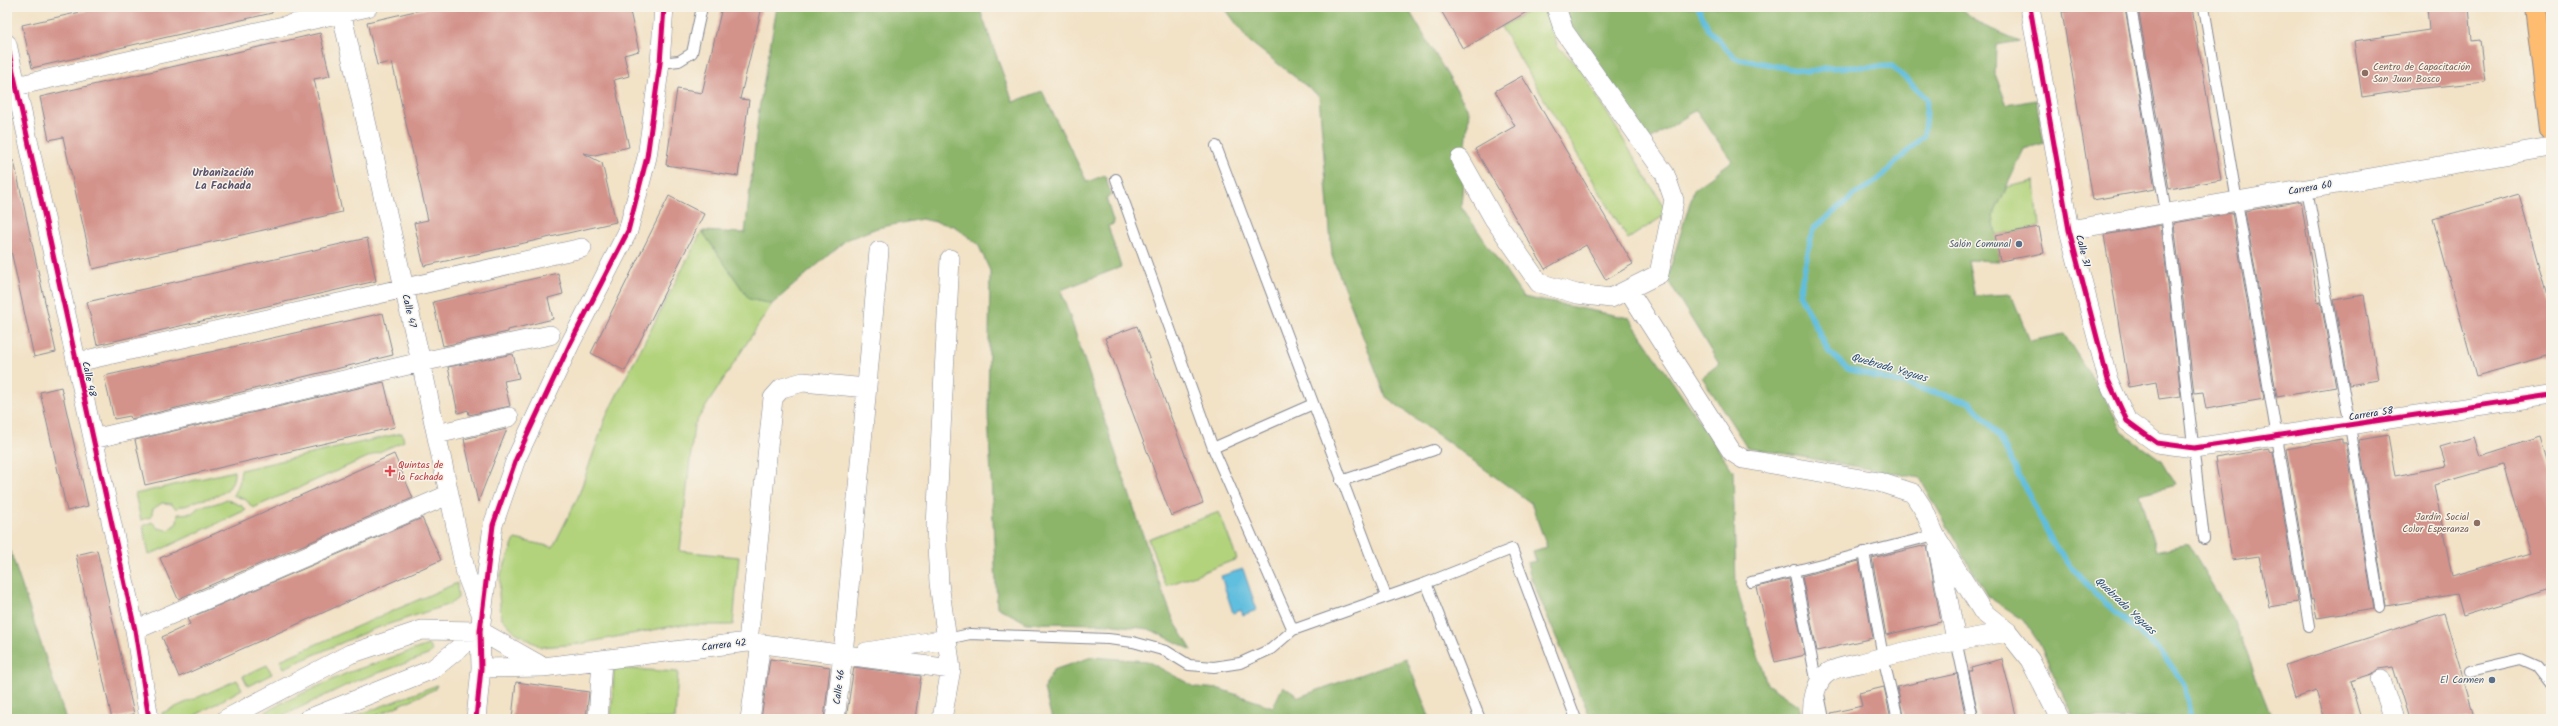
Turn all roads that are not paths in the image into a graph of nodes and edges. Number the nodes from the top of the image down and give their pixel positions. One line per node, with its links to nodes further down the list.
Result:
1 (368, 7): 9 (street)
2 (664, 7): 11 (street)
3 (702, 7): 11 (lane)
4 (1556, 7): 26 (street)
5 (2030, 7): 21 (street, Calle 31)
6 (2131, 7): 20 (lane)
7 (2204, 7): 19 (lane)
8 (2536, 7): 13 (main road)
9 (341, 10): 12 (street); 25 (street, Calle 47)
10 (7, 44): 12 (street, Calle 48)
11 (660, 63): 51 (street)
12 (16, 86): 28 (street, Calle 48)
13 (2551, 129)
14 (1216, 146): 32 (lane)
15 (2551, 147): 18 (street, Carrera 60)
16 (1460, 159): 26 (street)
17 (1116, 179): 38 (lane)
18 (2307, 189): 19 (street, Carrera 60); 34 (lane)
19 (2238, 201): 20 (street, Carrera 60); 36 (lane)
20 (2166, 213): 21 (street, Carrera 60); 39 (lane)
21 (2068, 230): 39 (street, Calle 31)
22 (582, 248): 25 (street)
23 (879, 251): 30 (street, Calle 46)
24 (950, 259): 56 (street)
25 (404, 289): 28 (street); 29 (street, Calle 47)
26 (1629, 291): 43 (street)
27 (550, 335): 29 (street)
28 (77, 362): 37 (street, Calle 48)
29 (421, 362): 35 (street, Calle 47); 37 (street)
30 (866, 388): 58 (street); 59 (street, Calle 46)
31 (2551, 395): 34 (street, Carrera 58)
32 (1313, 404): 38 (lane); 41 (lane)
33 (509, 417): 35 (street)
34 (2350, 426): 36 (street, Carrera 58); 50 (lane)
35 (437, 434): 42 (street, Calle 47)
36 (2276, 436): 39 (street, Carrera 58); 52 (lane)
37 (93, 439): 53 (street, Calle 48)
38 (1213, 448): 54 (lane)
39 (2194, 448): 44 (lane)
40 (1434, 450): 41 (lane)
41 (1341, 481): 49 (lane)
42 (448, 494): 51 (street, Calle 47); 53 (street)
43 (1935, 535): 45 (lane); 55 (street); 57 (street)
44 (2204, 539)
45 (1864, 552): 46 (lane); 60 (lane)
46 (1794, 570): 47 (lane); 68 (lane)
47 (1751, 582)
48 (1426, 583): 49 (lane); 77 (lane); 78 (lane)
49 (1386, 596): 54 (lane)
50 (2380, 607)
51 (480, 622): 62 (street); 63 (street); 70 (street); 71 (street)
52 (2309, 626)
53 (135, 630): 69 (street, Calle 48)
54 (1293, 630): 56 (lane)
55 (2008, 632): 57 (street); 83 (street)
56 (946, 639): 59 (street); 64 (street)
57 (1956, 640): 60 (street); 82 (lane)
58 (754, 643): 59 (street, Carrera 42); 61 (street, Carrera 42); 74 (street)
59 (843, 655): 64 (street, Carrera 42); 75 (street, Calle 46)
60 (1883, 657): 68 (street); 81 (lane)
61 (602, 660): 62 (street, Carrera 42); 73 (street)
62 (544, 667): 63 (street, Carrera 42)
63 (481, 668): 72 (street)
64 (951, 669): 76 (street)
65 (2470, 671): 67 (lane)
66 (2381, 680): 84 (street)
67 (2551, 684)
68 (1816, 688): 79 (street); 80 (lane)
69 (149, 719)
70 (226, 719)
71 (308, 719)
72 (476, 719)
73 (598, 719)
74 (750, 719)
75 (835, 719)
76 (942, 719)
77 (1480, 719)
78 (1576, 719)
79 (1813, 719)
80 (1824, 719)
81 (1898, 719)
82 (1973, 719)
83 (2060, 719)
84 (2394, 719)

